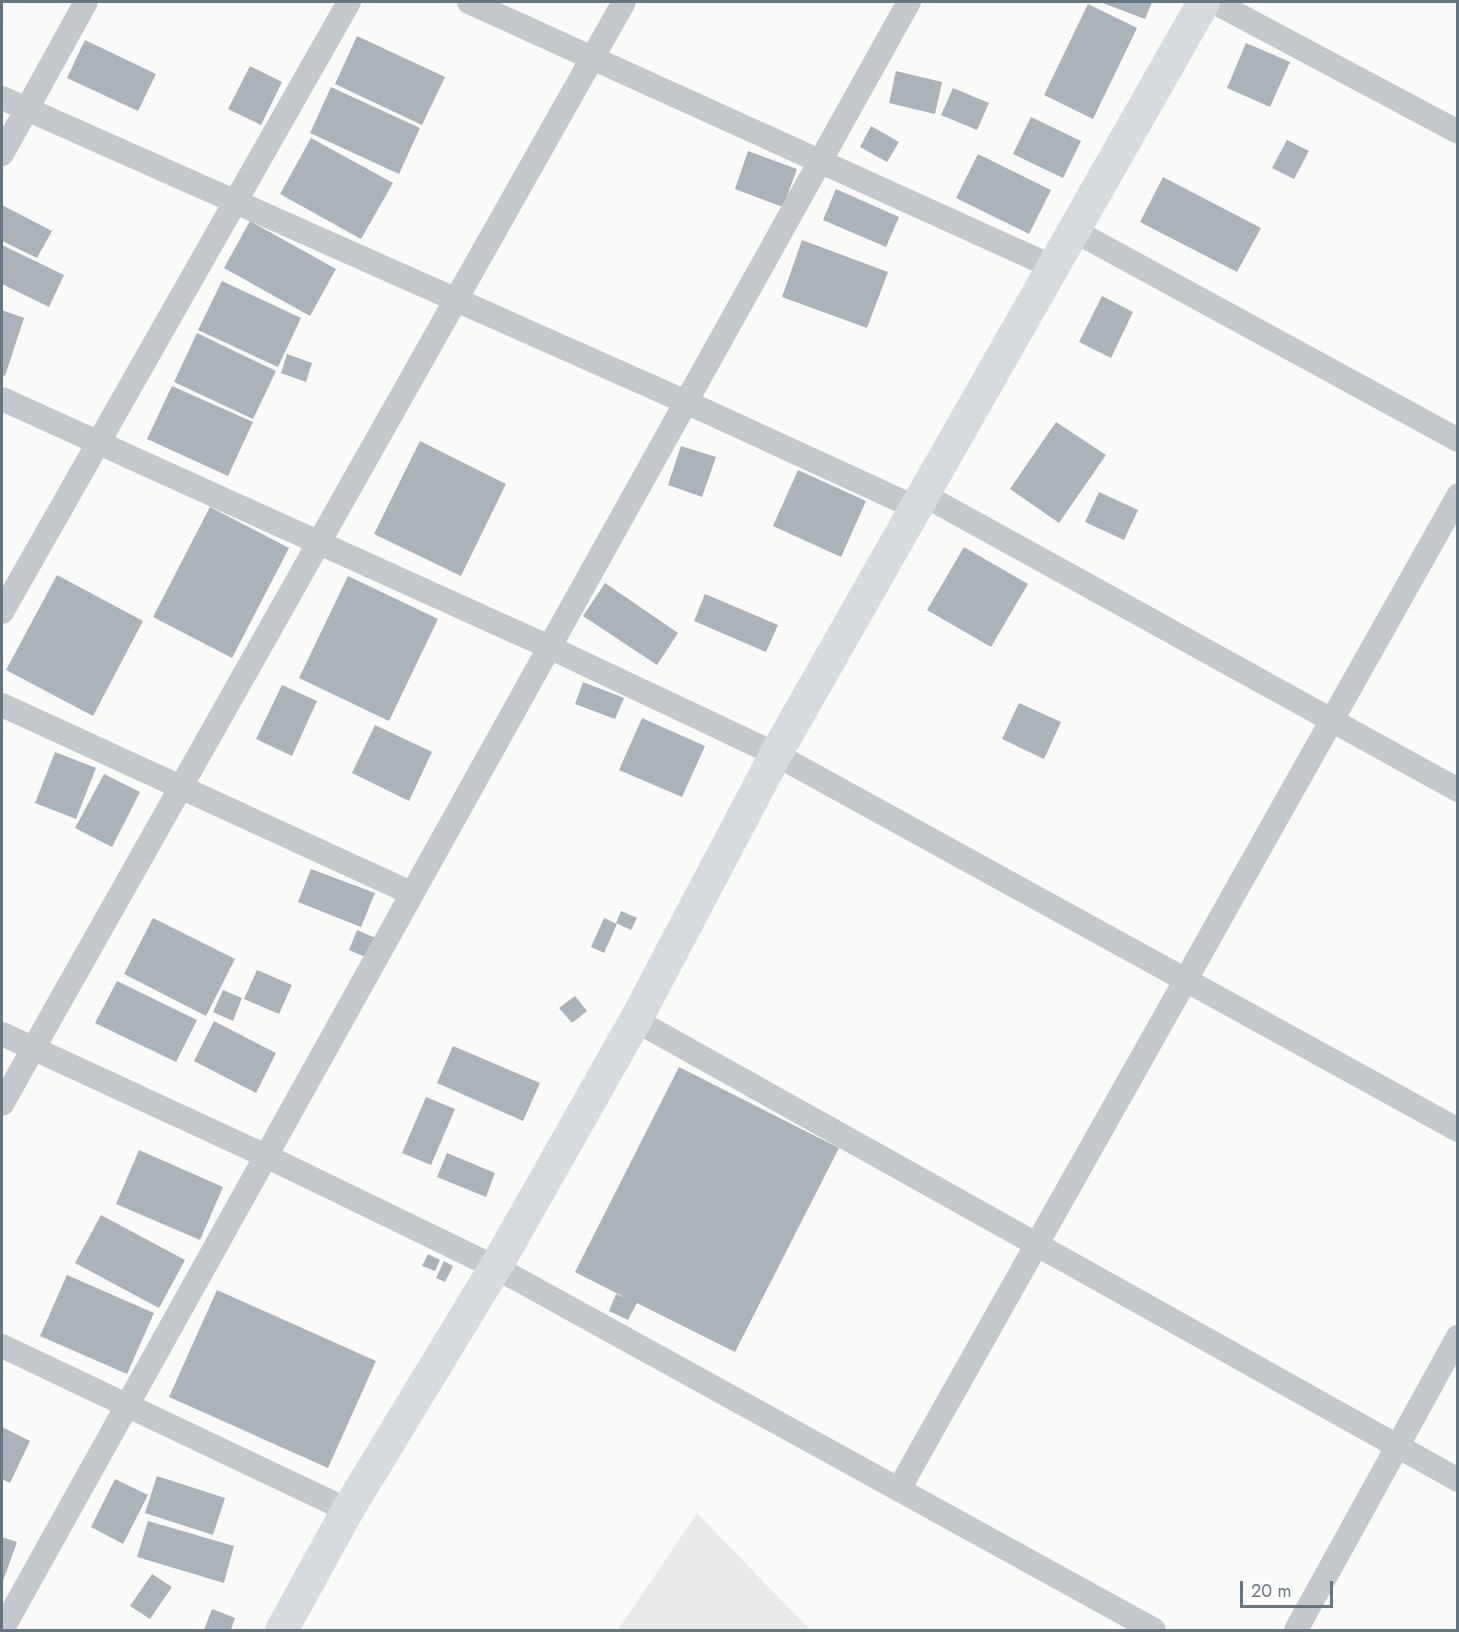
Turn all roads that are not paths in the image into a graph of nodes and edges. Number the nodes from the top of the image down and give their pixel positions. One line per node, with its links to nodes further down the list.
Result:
1 (86, 2): 10 (street)
2 (349, 2): 14 (street)
3 (469, 2): 8 (street)
4 (624, 2): 8 (street)
5 (909, 2): 13 (street)
6 (1203, 2): 15 (main road)
7 (1214, 2): 11 (street)
8 (592, 57): 13 (street); 17 (street)
9 (2, 98): 10 (street)
10 (27, 109): 12 (street); 14 (street)
11 (1458, 132)
12 (2, 154)
13 (821, 159): 16 (street); 19 (street)
14 (235, 201): 17 (street); 21 (street)
15 (1073, 230): 16 (main road); 20 (street)
16 (1053, 267): 23 (main road)
17 (455, 300): 19 (street); 24 (street)
18 (2, 399): 21 (street)
19 (686, 402): 23 (street); 26 (street)
20 (1458, 440)
21 (98, 442): 24 (street); 25 (street)
22 (1458, 496): 28 (street)
23 (920, 502): 28 (street); 29 (main road)
24 (318, 542): 26 (street); 30 (street)
25 (2, 612)
26 (549, 647): 29 (street); 32 (street)
27 (2, 705): 30 (street)
28 (1331, 720): 31 (street); 33 (street)
29 (775, 754): 33 (street); 34 (main road)
30 (180, 788): 32 (street); 36 (street)
31 (1458, 790)
32 (412, 894): 39 (street)
33 (1185, 980): 38 (street); 40 (street)
34 (635, 1020): 40 (street); 41 (main road)
35 (2, 1034): 36 (street)
36 (33, 1049): 37 (street); 39 (street)
37 (2, 1104)
38 (1458, 1130)
39 (266, 1156): 41 (street); 44 (street)
40 (1038, 1245): 45 (street); 47 (street)
41 (495, 1266): 47 (street); 48 (main road)
42 (1458, 1337): 45 (street)
43 (2, 1346): 44 (street)
44 (127, 1406): 48 (street); 49 (street)
45 (1398, 1446): 46 (street); 52 (street)
46 (1458, 1480)
47 (899, 1489): 51 (street)
48 (347, 1510): 50 (main road)
49 (2, 1630)
50 (280, 1630)
51 (1154, 1630)
52 (1296, 1630)

